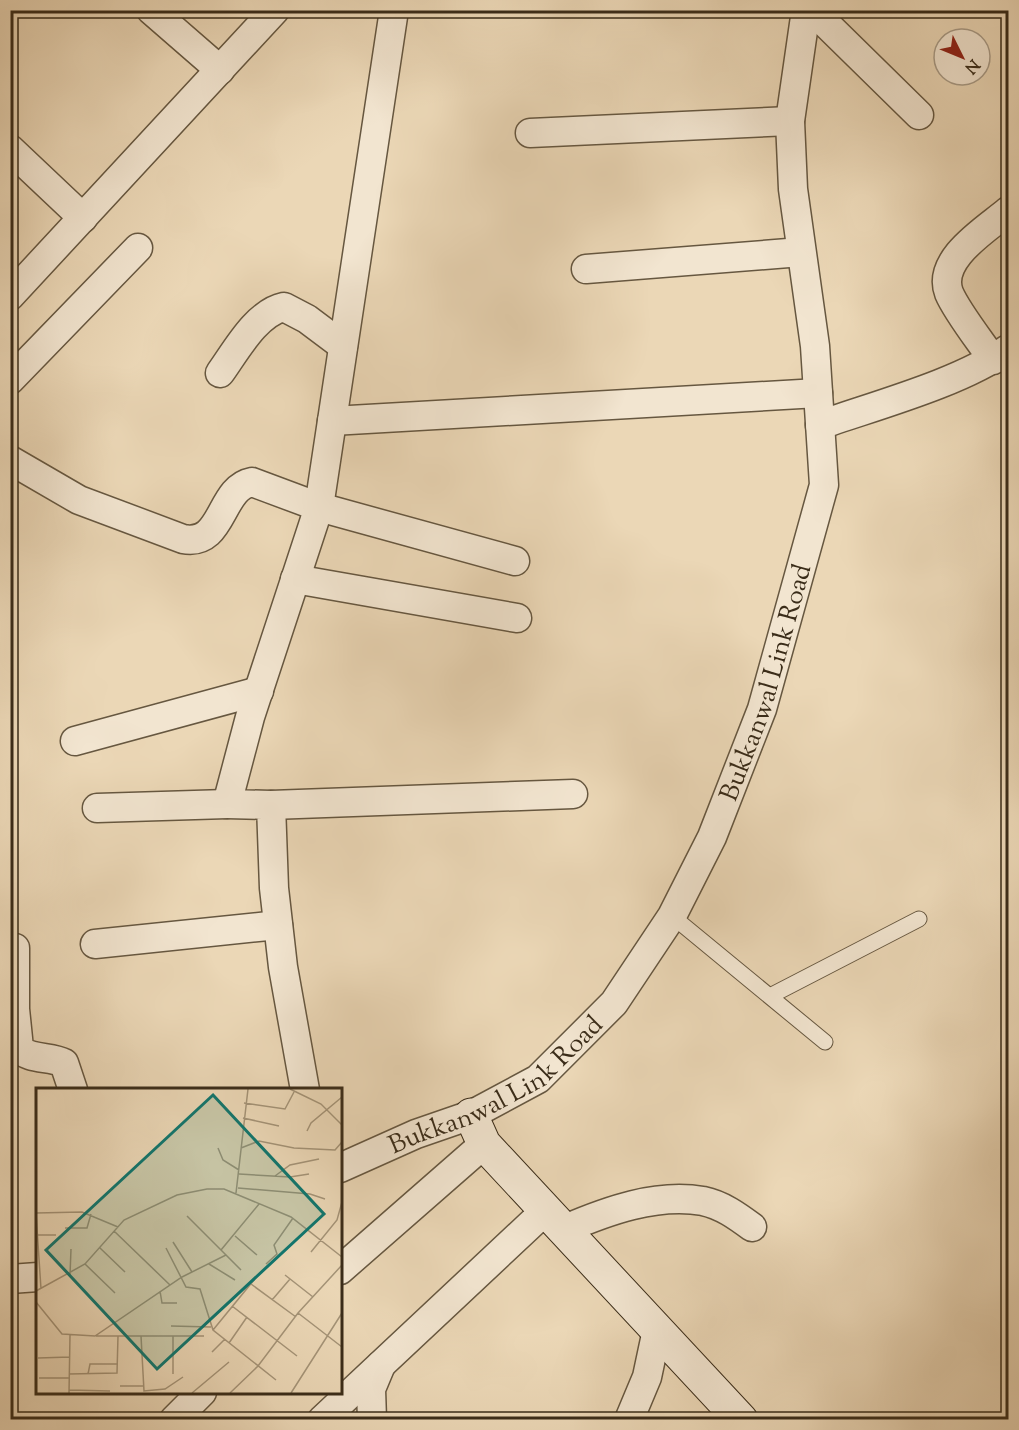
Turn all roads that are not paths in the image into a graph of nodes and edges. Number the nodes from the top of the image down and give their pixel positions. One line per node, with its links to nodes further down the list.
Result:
1 (151, 10): 6 (street)
2 (275, 10): 6 (street)
3 (394, 10): 17 (street)
4 (806, 10): 8 (street, Bukkanwal Link Road)
5 (812, 10): 7 (street)
6 (220, 70): 12 (street)
7 (920, 115)
8 (790, 121): 9 (street); 14 (street, Bukkanwal Link Road)
9 (530, 133)
10 (10, 148): 12 (street)
11 (1008, 211): 18 (street)
12 (83, 218): 16 (street)
13 (138, 248): 20 (street)
14 (801, 252): 15 (street); 21 (street, Bukkanwal Link Road)
15 (586, 269)
16 (10, 296)
17 (343, 346): 19 (street); 22 (street)
18 (1001, 354): 23 (street)
19 (220, 373)
20 (10, 380)
21 (818, 393): 22 (street); 23 (street, Bukkanwal Link Road)
22 (332, 421): 25 (street)
23 (820, 425): 35 (street, Bukkanwal Link Road)
24 (10, 460): 25 (street)
25 (319, 507): 26 (street); 27 (street)
26 (515, 561)
27 (295, 579): 28 (street); 29 (street)
28 (517, 618)
29 (259, 691): 30 (street); 32 (street)
30 (75, 741)
31 (573, 794): 33 (street)
32 (227, 804): 33 (street); 34 (street)
33 (271, 805): 37 (street)
34 (97, 808)
35 (672, 916): 40 (lane); 44 (street, Bukkanwal Link Road)
36 (919, 919): 40 (lane)
37 (278, 925): 38 (street); 43 (street)
38 (95, 944)
39 (15, 948): 42 (street)
40 (770, 996): 41 (lane)
41 (825, 1042)
42 (74, 1088)
43 (305, 1088)
44 (471, 1115): 45 (street); 46 (street, Bukkanwal Link Road)
45 (484, 1144): 47 (street); 49 (street)
46 (342, 1167)
47 (555, 1220): 48 (street); 52 (street); 53 (street)
48 (752, 1227)
49 (342, 1268)
50 (36, 1277): 51 (street)
51 (10, 1279)
52 (657, 1330): 58 (street); 59 (street)
53 (382, 1363): 56 (street); 57 (street)
54 (200, 1394): 55 (street)
55 (174, 1419)
56 (322, 1419)
57 (372, 1419)
58 (629, 1419)
59 (741, 1419)

